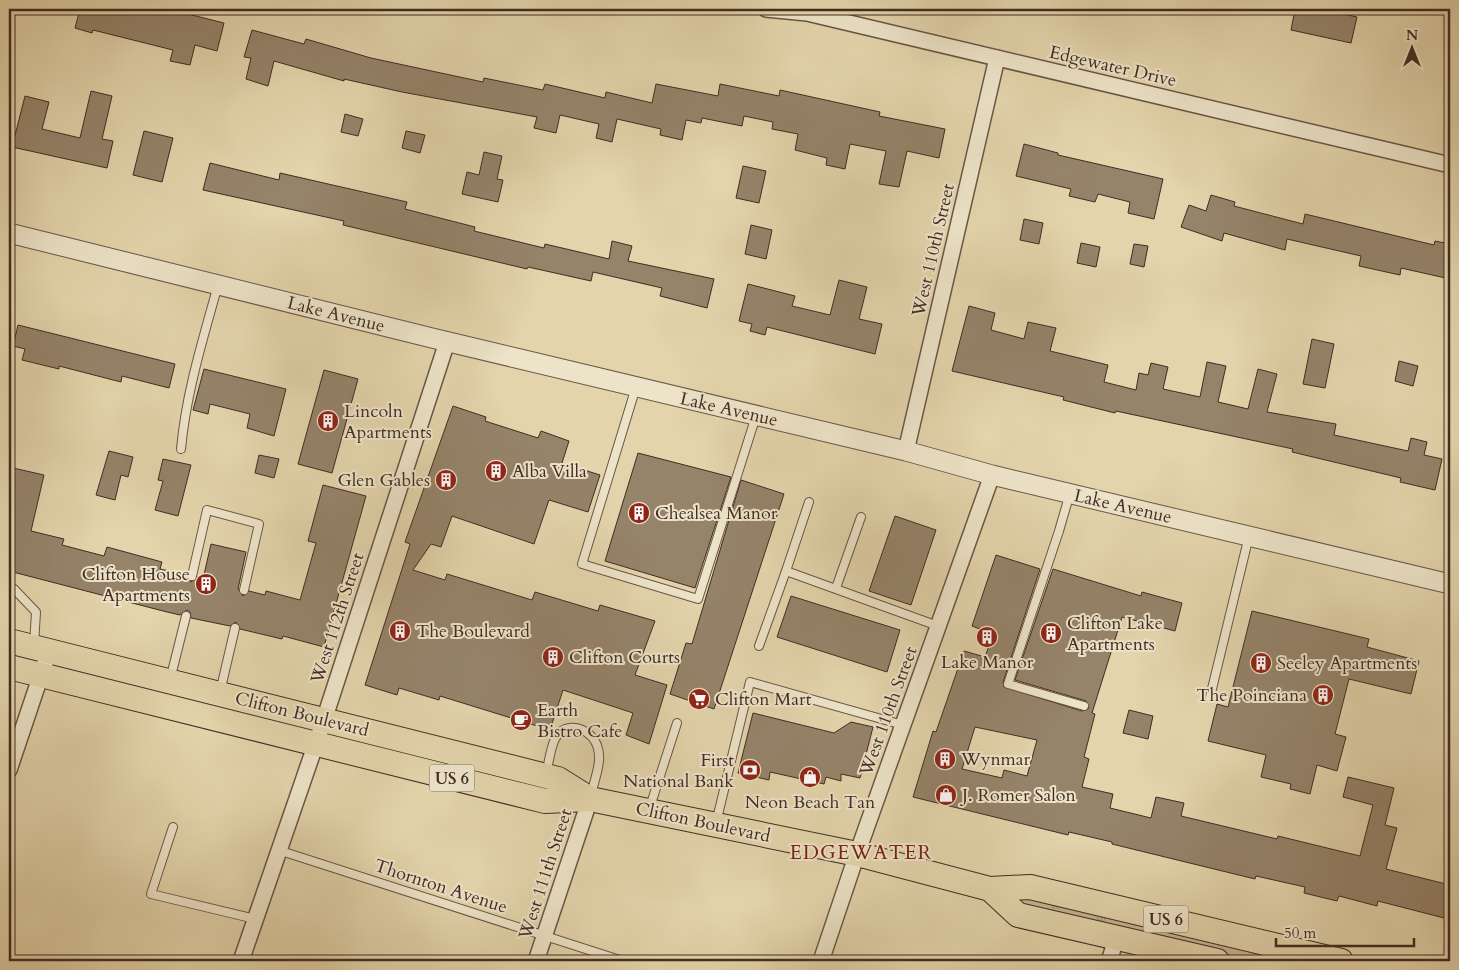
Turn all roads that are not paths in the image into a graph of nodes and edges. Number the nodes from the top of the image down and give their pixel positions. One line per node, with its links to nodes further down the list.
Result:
1 (766, 9): 2 (street, Edgewater Drive)
2 (997, 58): 3 (street, Edgewater Drive); 10 (street, West 110th Street)
3 (1450, 165)
4 (9, 233): 5 (street, Lake Avenue)
5 (218, 285): 6 (street, Lake Avenue); 9 (lane)
6 (447, 342): 7 (street, Lake Avenue); 34 (street, West 112th Street)
7 (636, 387): 8 (street, Lake Avenue); 8 (lane)
8 (756, 416): 10 (street, Lake Avenue)
9 (181, 449)
10 (906, 451): 11 (street, Lake Avenue)
11 (992, 475): 12 (street, Lake Avenue); 23 (street, West 110th Street)
12 (1070, 493): 15 (street, Lake Avenue); 33 (lane)
13 (809, 502): 16 (lane)
14 (861, 517): 20 (lane)
15 (1249, 536): 18 (street, Lake Avenue); 32 (lane)
16 (786, 571): 20 (lane); 26 (lane)
17 (192, 576): 21 (lane)
18 (1450, 584)
19 (9, 588): 27 (lane)
20 (836, 588): 23 (lane)
21 (244, 590)
22 (186, 616): 30 (lane)
23 (938, 626): 36 (street, West 110th Street)
24 (235, 628): 31 (lane)
25 (9, 641): 27 (main road, Clifton Boulevard / US 6)
26 (759, 646)
27 (41, 649): 29 (street); 30 (main road, Clifton Boulevard / US 6)
28 (9, 667): 29 (main road, Clifton Boulevard / US 6)
29 (41, 675): 37 (main road, Clifton Boulevard / US 6); 38 (street)
30 (170, 681): 31 (main road, Clifton Boulevard / US 6)
31 (219, 694): 34 (main road, Clifton Boulevard / US 6)
32 (1210, 697)
33 (1084, 706)
34 (324, 720): 37 (street, West 112th Street); 39 (main road, Clifton Boulevard / US 6)
35 (677, 723): 41 (lane)
36 (903, 725): 42 (lane); 45 (street, West 110th Street)
37 (315, 744): 40 (main road, Clifton Boulevard / US 6); 44 (street, West 112th Street)
38 (9, 770)
39 (545, 776): 40 (main road, Clifton Boulevard / US 6); 40 (lane)
40 (590, 799): 41 (main road, Clifton Boulevard / US 6); 48 (street, West 111th Street)
41 (648, 811): 42 (main road, Clifton Boulevard / US 6)
42 (716, 825): 45 (main road, Clifton Boulevard / US 6)
43 (173, 826): 47 (lane)
44 (278, 850): 47 (street, West 112th Street); 48 (lane, Thornton Avenue)
45 (857, 854): 46 (main road, Clifton Boulevard / US 6); 55 (street, West 110th Street)
46 (990, 889): 49 (main road, Clifton Boulevard / US 6); 58 (main road, Clifton Boulevard / US 6)
47 (255, 919): 52 (street, West 112th Street)
48 (545, 935): 53 (street, West 111th Street); 54 (lane, Thornton Avenue)
49 (1118, 937): 56 (street); 57 (main road, Clifton Boulevard / US 6)
50 (9, 958): 51 (lane)
51 (17, 961)
52 (240, 961)
53 (536, 961)
54 (623, 961)
55 (822, 961)
56 (1110, 961)
57 (1217, 961)
58 (1341, 961)

